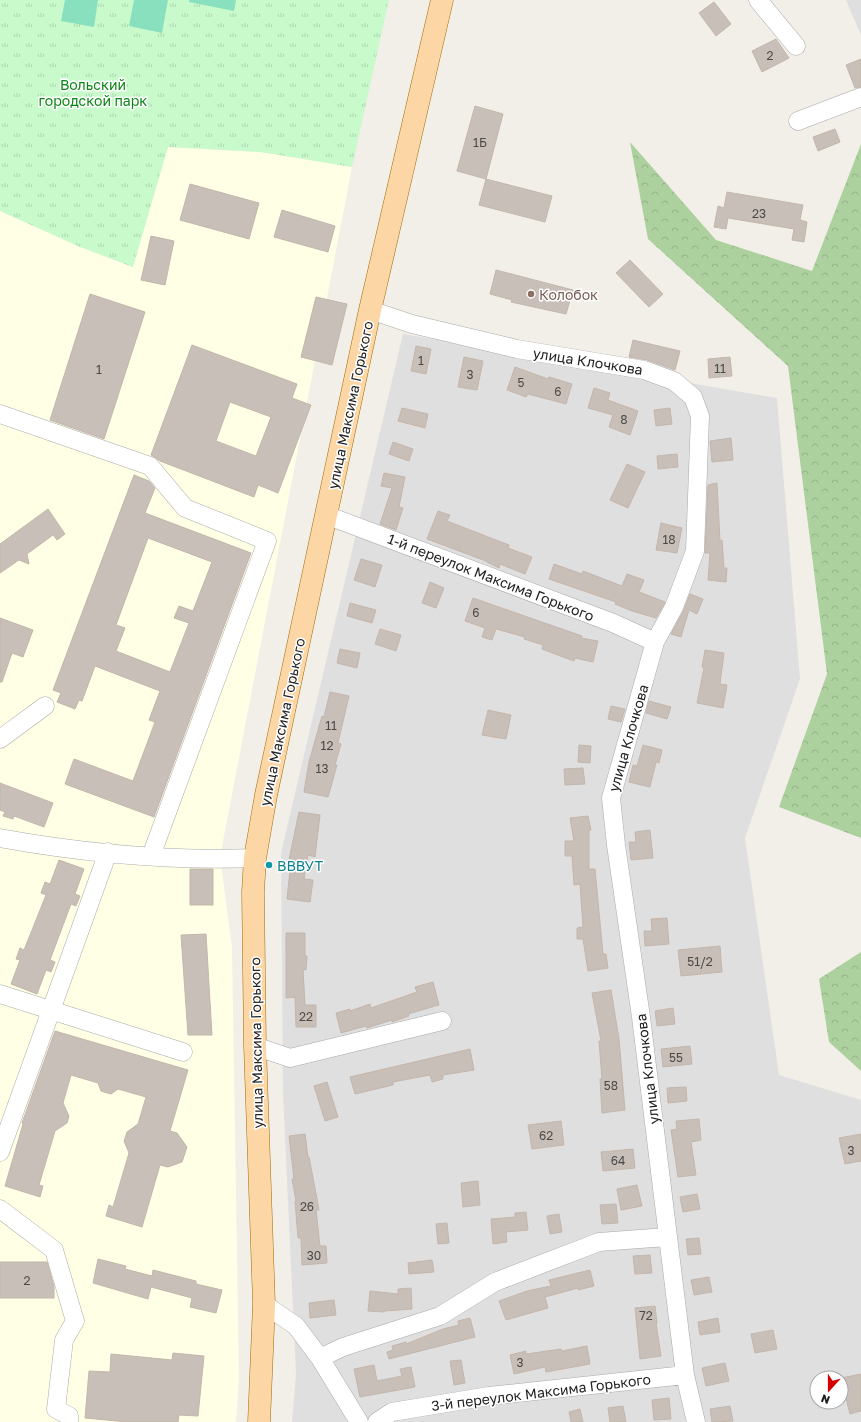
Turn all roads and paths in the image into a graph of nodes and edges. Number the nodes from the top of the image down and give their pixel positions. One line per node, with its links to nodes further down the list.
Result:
1 (442, 0): 6 (main road, улица Максима Горького)
2 (758, 0): 3 (street)
3 (796, 46)
4 (861, 97): 5 (street)
5 (798, 122)
6 (370, 310): 8 (main road, улица Максима Горького); 9 (street, улица Клочкова)
7 (0, 414): 14 (street)
8 (326, 514): 9 (street, 1-й переулок Максима Горького); 15 (main road, улица Максима Горького)
9 (655, 642): 23 (street, улица Клочкова)
10 (45, 706): 11 (street)
11 (0, 740)
12 (0, 838): 13 (street)
13 (108, 852): 14 (street); 17 (street)
14 (151, 856): 15 (street)
15 (255, 858): 19 (main road, улица Максима Горького)
16 (0, 994): 17 (street)
17 (49, 1011): 20 (street); 21 (street)
18 (442, 1021): 19 (street)
19 (255, 1046): 24 (main road, улица Максима Горького)
20 (183, 1052)
21 (0, 1152)
22 (0, 1209): 27 (street)
23 (667, 1237): 25 (street); 26 (street, улица Клочкова)
24 (264, 1304): 25 (street); 28 (main road, улица Максима Горького)
25 (320, 1358): 29 (street)
26 (684, 1375): 30 (street, 3-й переулок Максима Горького); 31 (street, улица Клочкова)
27 (69, 1422)
28 (259, 1422)
29 (359, 1422)
30 (377, 1422)
31 (696, 1422)

